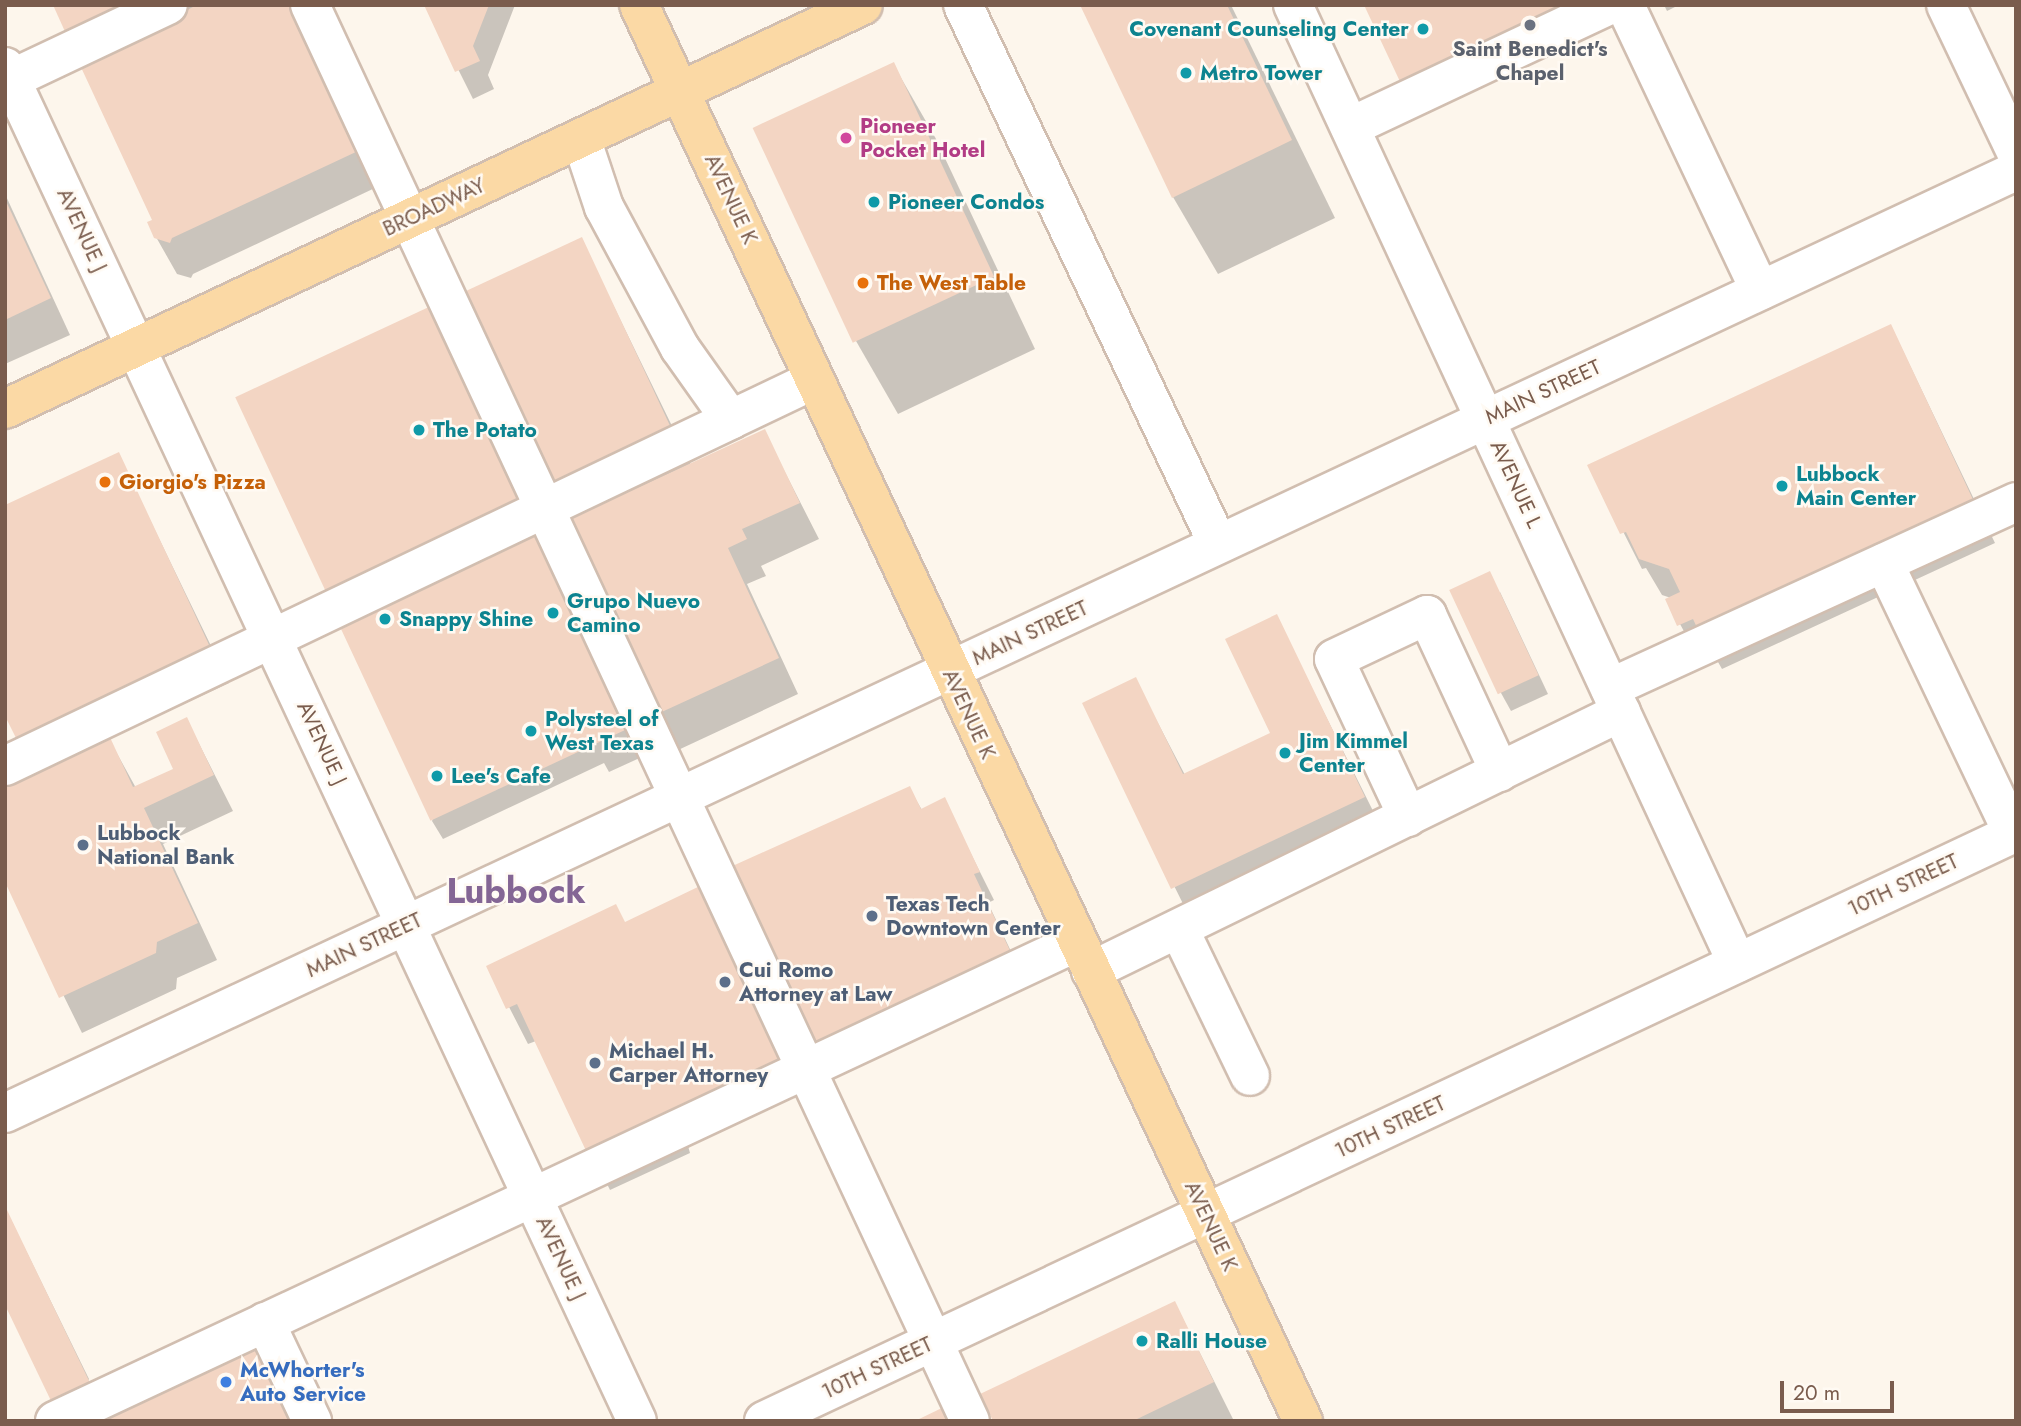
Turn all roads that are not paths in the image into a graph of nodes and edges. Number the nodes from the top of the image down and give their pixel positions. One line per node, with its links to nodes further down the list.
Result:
1 (168, 5): 10 (street)
2 (310, 5): 16 (street)
3 (639, 5): 11 (main road, AVENUE K)
4 (863, 5): 11 (main road, BROADWAY)
5 (963, 5): 25 (street)
6 (1293, 5): 12 (street, AVENUE L)
7 (1609, 5): 12 (street)
8 (1625, 5): 17 (street)
9 (1946, 5): 14 (street)
10 (7, 76): 18 (street, AVENUE J)
11 (680, 92): 13 (main road, BROADWAY); 19 (main road, AVENUE K)
12 (1350, 127): 21 (street, AVENUE L)
13 (581, 138): 16 (main road, BROADWAY); 22 (street)
14 (2016, 152)
15 (2016, 171): 17 (street, MAIN STREET)
16 (411, 218): 18 (main road, BROADWAY); 24 (street)
17 (1760, 291): 21 (street, MAIN STREET)
18 (137, 346): 20 (main road, BROADWAY); 27 (street, AVENUE J)
19 (814, 380): 22 (street); 28 (main road, AVENUE K)
20 (5, 409)
21 (1486, 419): 25 (street, MAIN STREET); 29 (street, AVENUE L)
22 (731, 420): 24 (street)
23 (2016, 502): 26 (street)
24 (544, 509): 27 (street); 32 (street)
25 (1219, 544): 28 (street, MAIN STREET)
26 (1884, 563): 29 (street); 34 (street)
27 (274, 640): 30 (street); 35 (street, AVENUE J)
28 (949, 671): 32 (street, MAIN STREET); 37 (main road, AVENUE K)
29 (1616, 700): 31 (street); 38 (street, AVENUE L)
30 (7, 761)
31 (1500, 772): 33 (street); 33 (street)
32 (677, 798): 35 (street, MAIN STREET); 39 (street)
33 (1408, 817): 36 (street)
34 (2015, 833): 38 (street, 10TH STREET)
35 (406, 925): 41 (street, MAIN STREET); 42 (street, AVENUE J)
36 (1179, 929): 37 (street); 40 (street)
37 (1084, 956): 39 (street); 43 (main road, AVENUE K)
38 (1737, 963): 43 (street, 10TH STREET)
39 (805, 1072): 42 (street); 45 (street)
40 (1250, 1076)
41 (5, 1112)
42 (533, 1197): 44 (street); 48 (street, AVENUE J)
43 (1205, 1213): 45 (street, 10TH STREET); 51 (main road, AVENUE K)
44 (265, 1322): 46 (street); 47 (street)
45 (931, 1342): 49 (street, 10TH STREET); 50 (street)
46 (55, 1421)
47 (312, 1421)
48 (637, 1421)
49 (764, 1421)
50 (970, 1421)
51 (1303, 1421)

